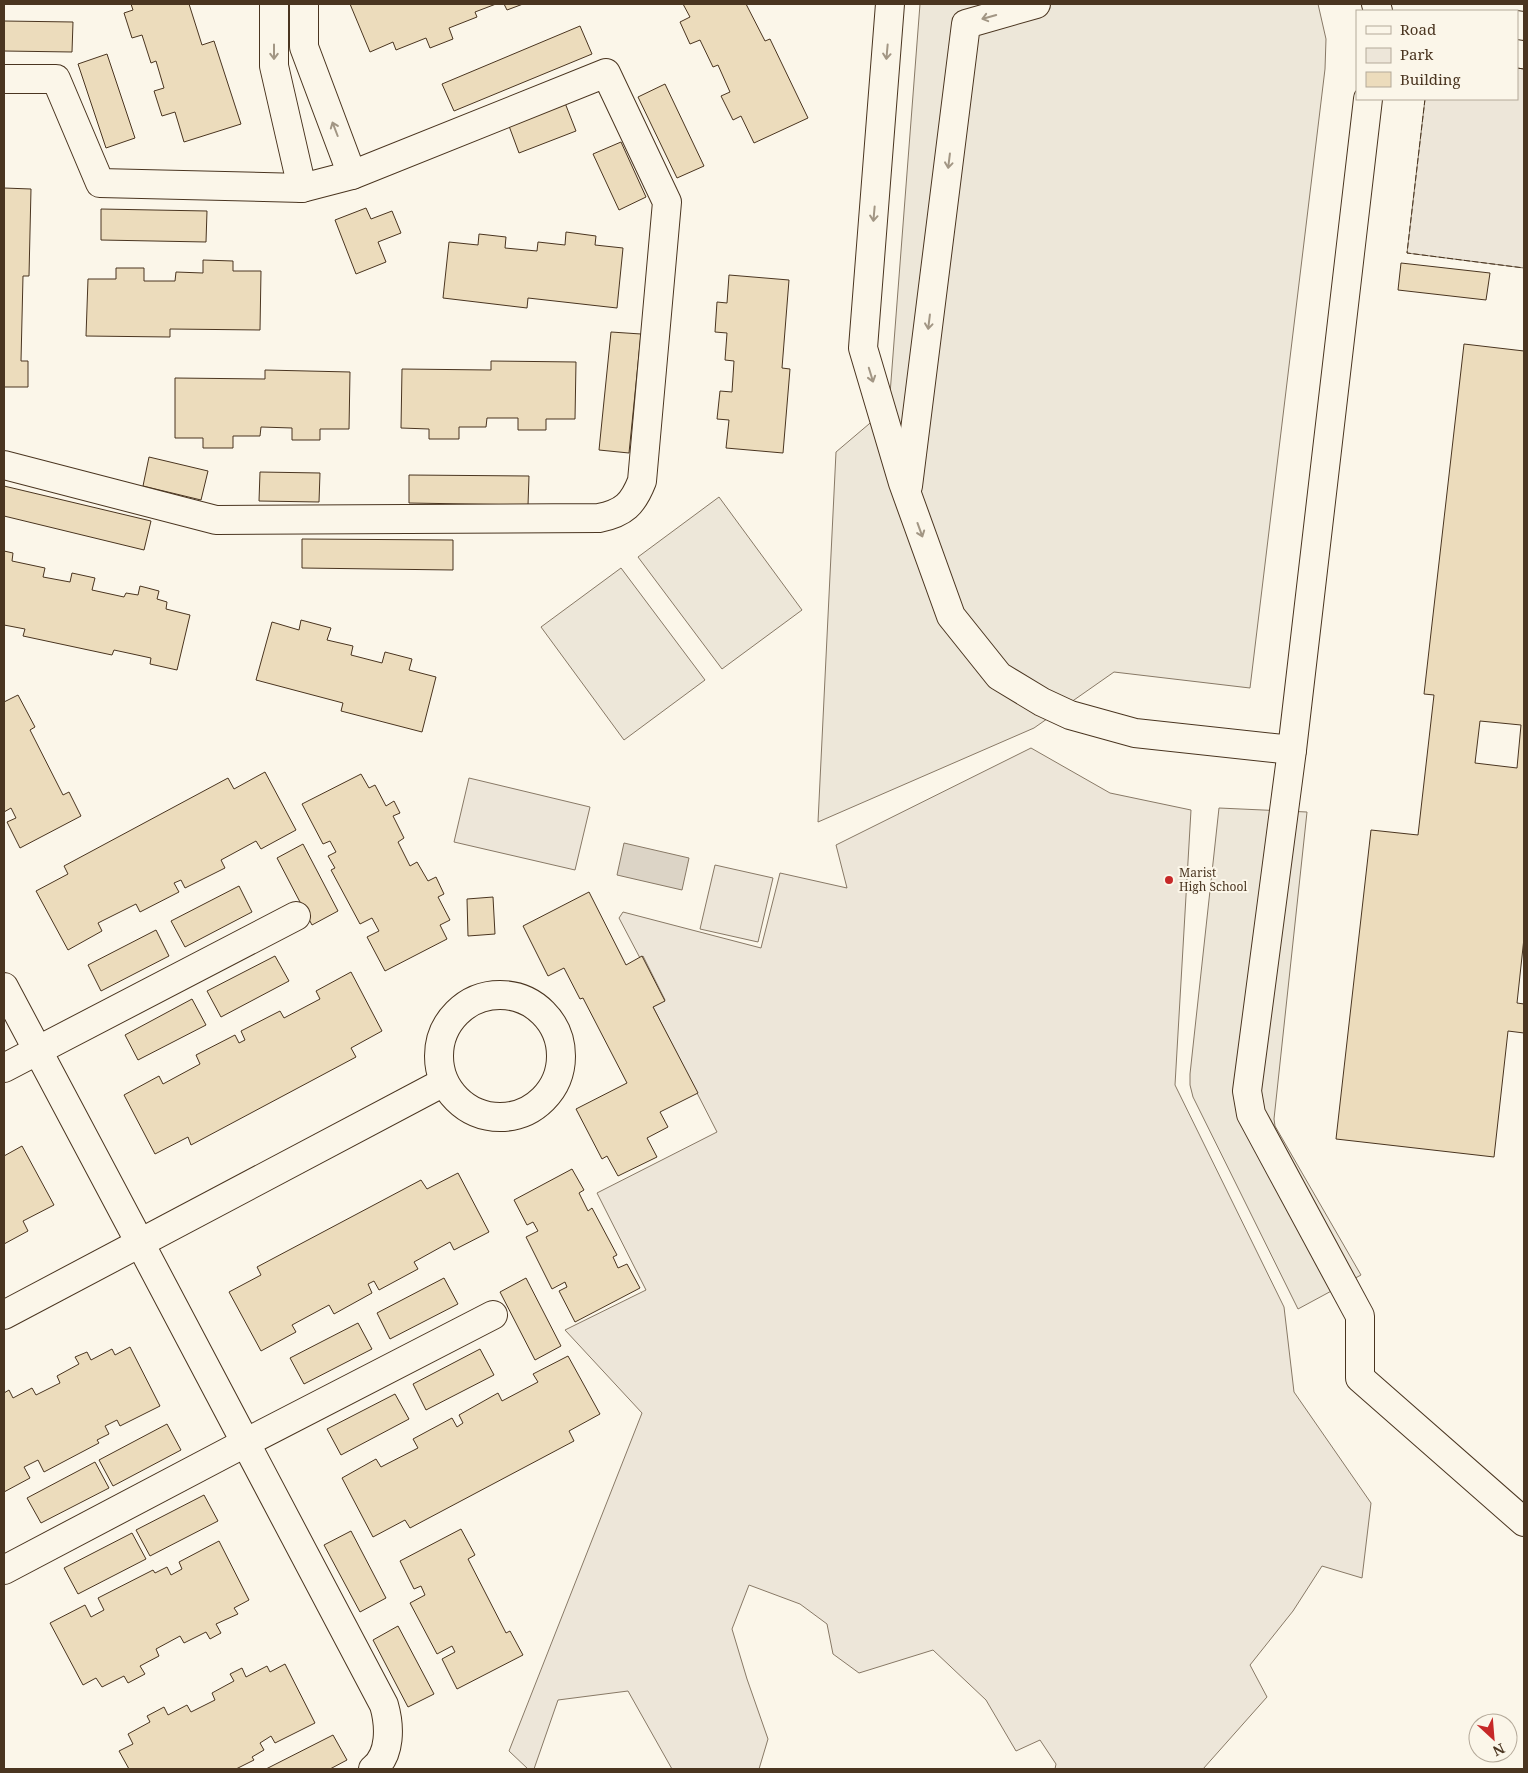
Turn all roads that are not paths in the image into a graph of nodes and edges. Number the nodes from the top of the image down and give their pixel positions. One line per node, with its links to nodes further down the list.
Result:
1 (274, 4): 8 (street, one-way to 8)
2 (304, 4): 7 (street, one-way to 2)
3 (890, 4): 10 (street, one-way to 10)
4 (1036, 4): 10 (street, one-way to 10)
5 (4, 79): 8 (street)
6 (1368, 100): 11 (street)
7 (352, 175): 8 (street); 9 (street)
8 (302, 188)
9 (4, 465)
10 (907, 494): 11 (street, one-way to 11)
11 (1292, 750): 21 (street)
12 (296, 916): 14 (street)
13 (4, 987): 14 (street)
14 (37, 1051): 15 (street); 17 (street)
15 (4, 1068)
16 (444, 1082): 16 (street); 17 (street)
17 (140, 1243): 18 (street); 20 (street)
18 (4, 1315)
19 (493, 1315): 20 (street)
20 (245, 1443): 22 (street); 23 (street)
21 (1524, 1522)
22 (4, 1570)
23 (373, 1769)

